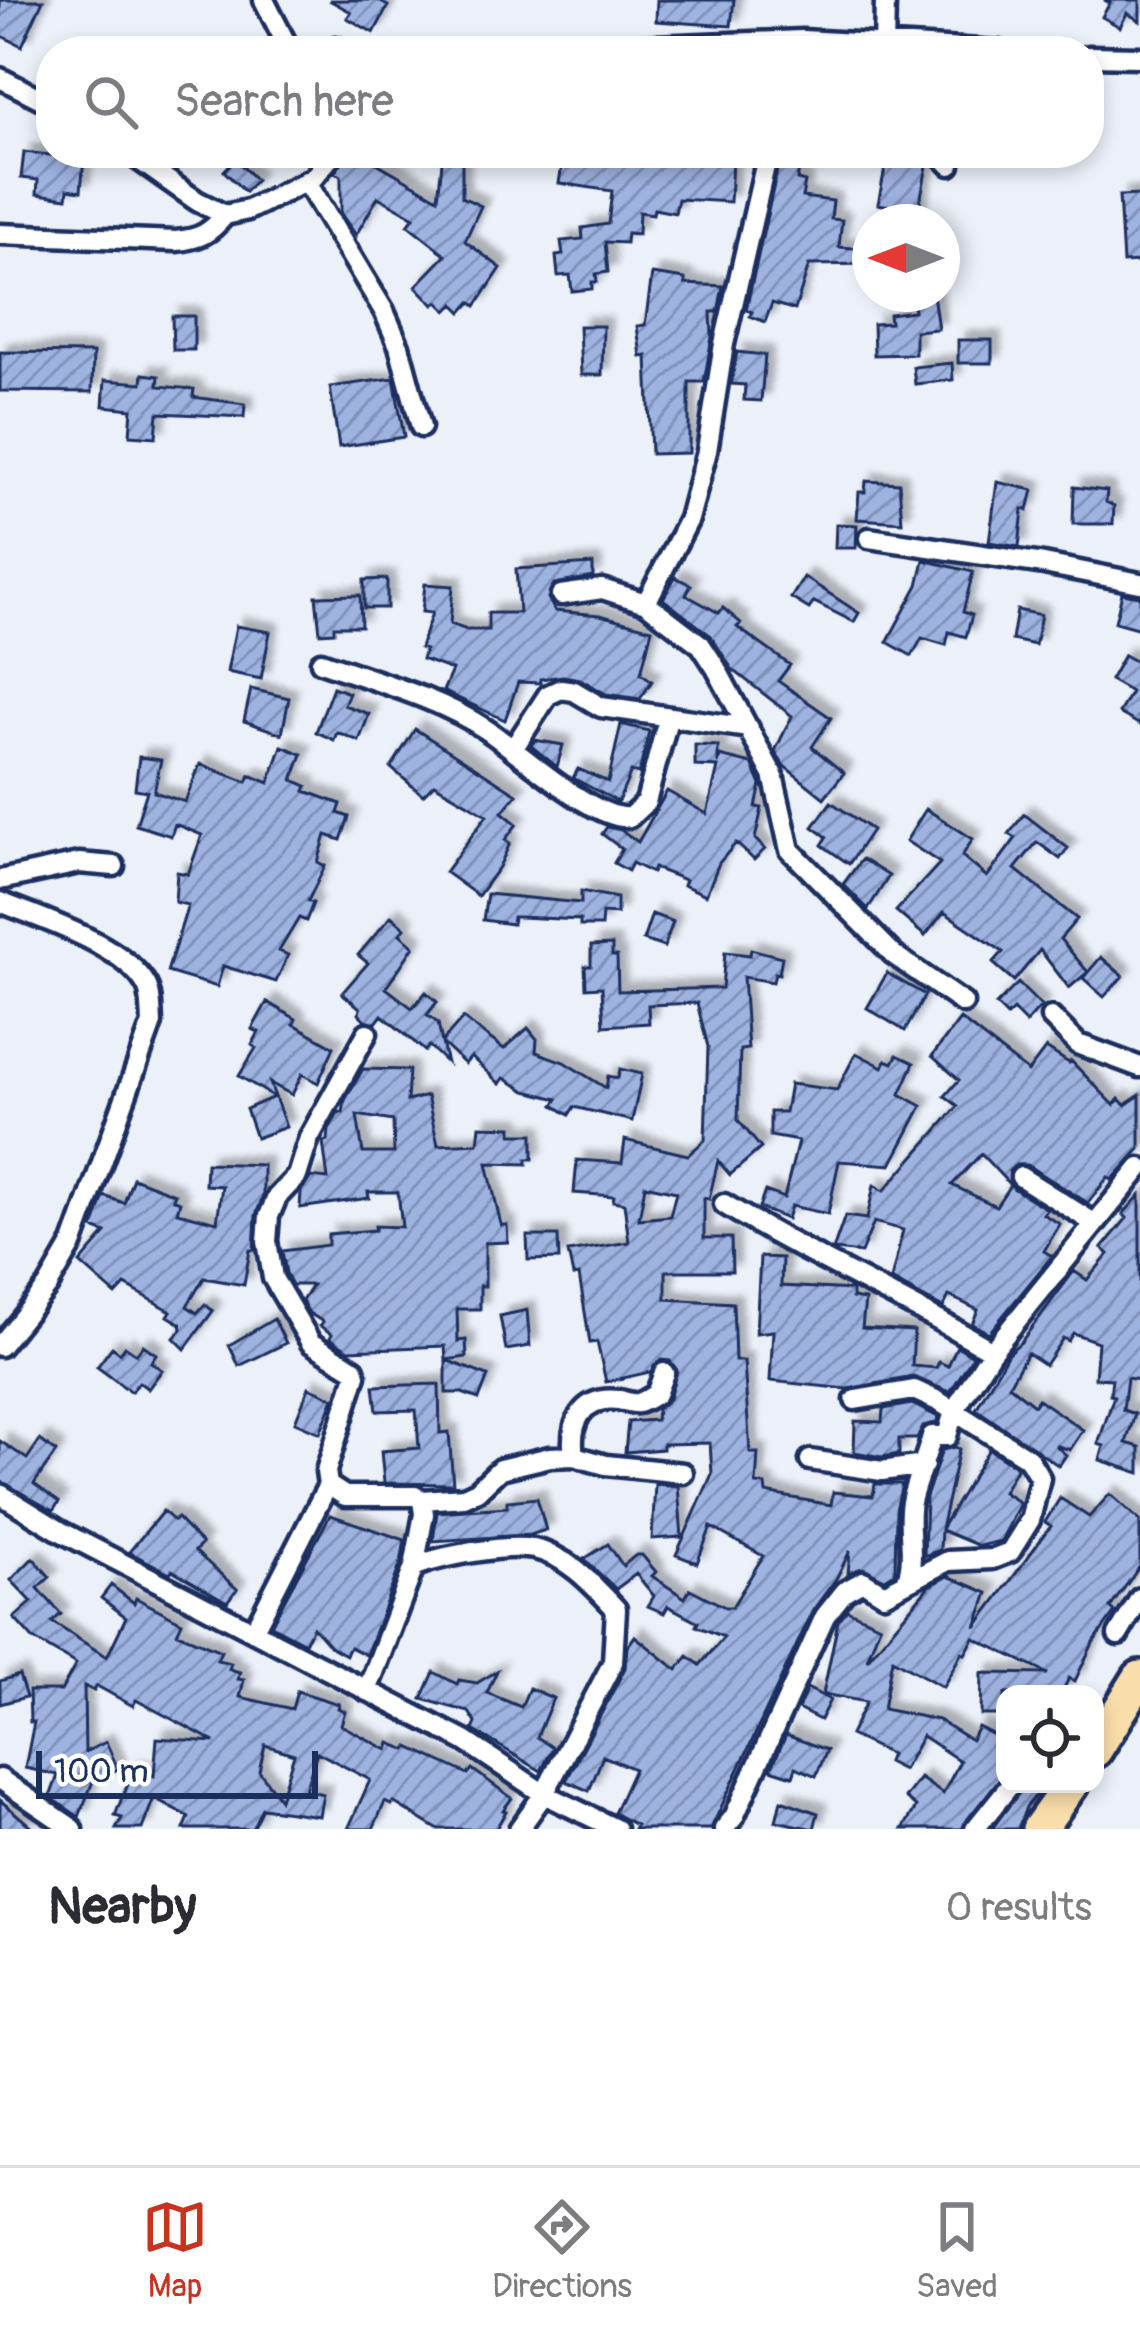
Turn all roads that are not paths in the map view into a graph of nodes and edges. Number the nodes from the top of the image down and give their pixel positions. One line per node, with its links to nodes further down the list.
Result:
1 (265, 0): 3 (street)
2 (885, 0): 4 (street)
3 (283, 36)
4 (884, 36)
5 (1104, 56): 6 (street)
6 (1140, 57)
7 (0, 78): 8 (street)
8 (36, 96)
9 (150, 168): 13 (street)
10 (319, 168): 12 (street)
11 (765, 168): 19 (street)
12 (306, 181): 13 (street); 15 (street)
13 (225, 214): 14 (street)
14 (0, 234)
15 (422, 427)
16 (868, 538): 17 (street)
17 (1140, 583)
18 (561, 595): 19 (street)
19 (646, 603): 22 (street)
20 (321, 662): 23 (street)
21 (668, 719): 22 (street); 23 (street); 23 (street)
22 (749, 728): 27 (street)
23 (513, 749)
24 (114, 866): 25 (street)
25 (0, 880)
26 (0, 902): 35 (street)
27 (963, 1003)
28 (1051, 1017): 30 (street)
29 (367, 1033): 44 (street)
30 (1140, 1067)
31 (1140, 1168): 34 (street)
32 (1022, 1177): 34 (street)
33 (724, 1204): 36 (street)
34 (1094, 1223): 36 (street)
35 (0, 1346)
36 (992, 1352): 39 (street)
37 (664, 1373): 40 (street)
38 (855, 1400): 39 (street)
39 (954, 1411): 42 (street); 48 (street)
40 (574, 1456): 43 (street); 46 (street)
41 (810, 1460): 42 (street)
42 (924, 1465): 48 (street)
43 (682, 1473)
44 (328, 1485): 46 (street); 50 (street)
45 (0, 1494): 50 (street)
46 (422, 1500): 47 (street)
47 (414, 1567): 53 (street); 56 (street)
48 (907, 1579): 62 (street)
49 (1140, 1598): 51 (street)
50 (254, 1630): 53 (street)
51 (1118, 1635)
52 (1140, 1678): 54 (highway)
53 (367, 1691): 56 (street)
54 (1104, 1736)
55 (0, 1779): 59 (street)
56 (544, 1793): 60 (street); 61 (street)
57 (1004, 1793): 63 (street)
58 (1065, 1793): 64 (highway)
59 (73, 1829)
60 (519, 1829)
61 (616, 1829)
62 (724, 1829)
63 (975, 1829)
64 (1039, 1829)

